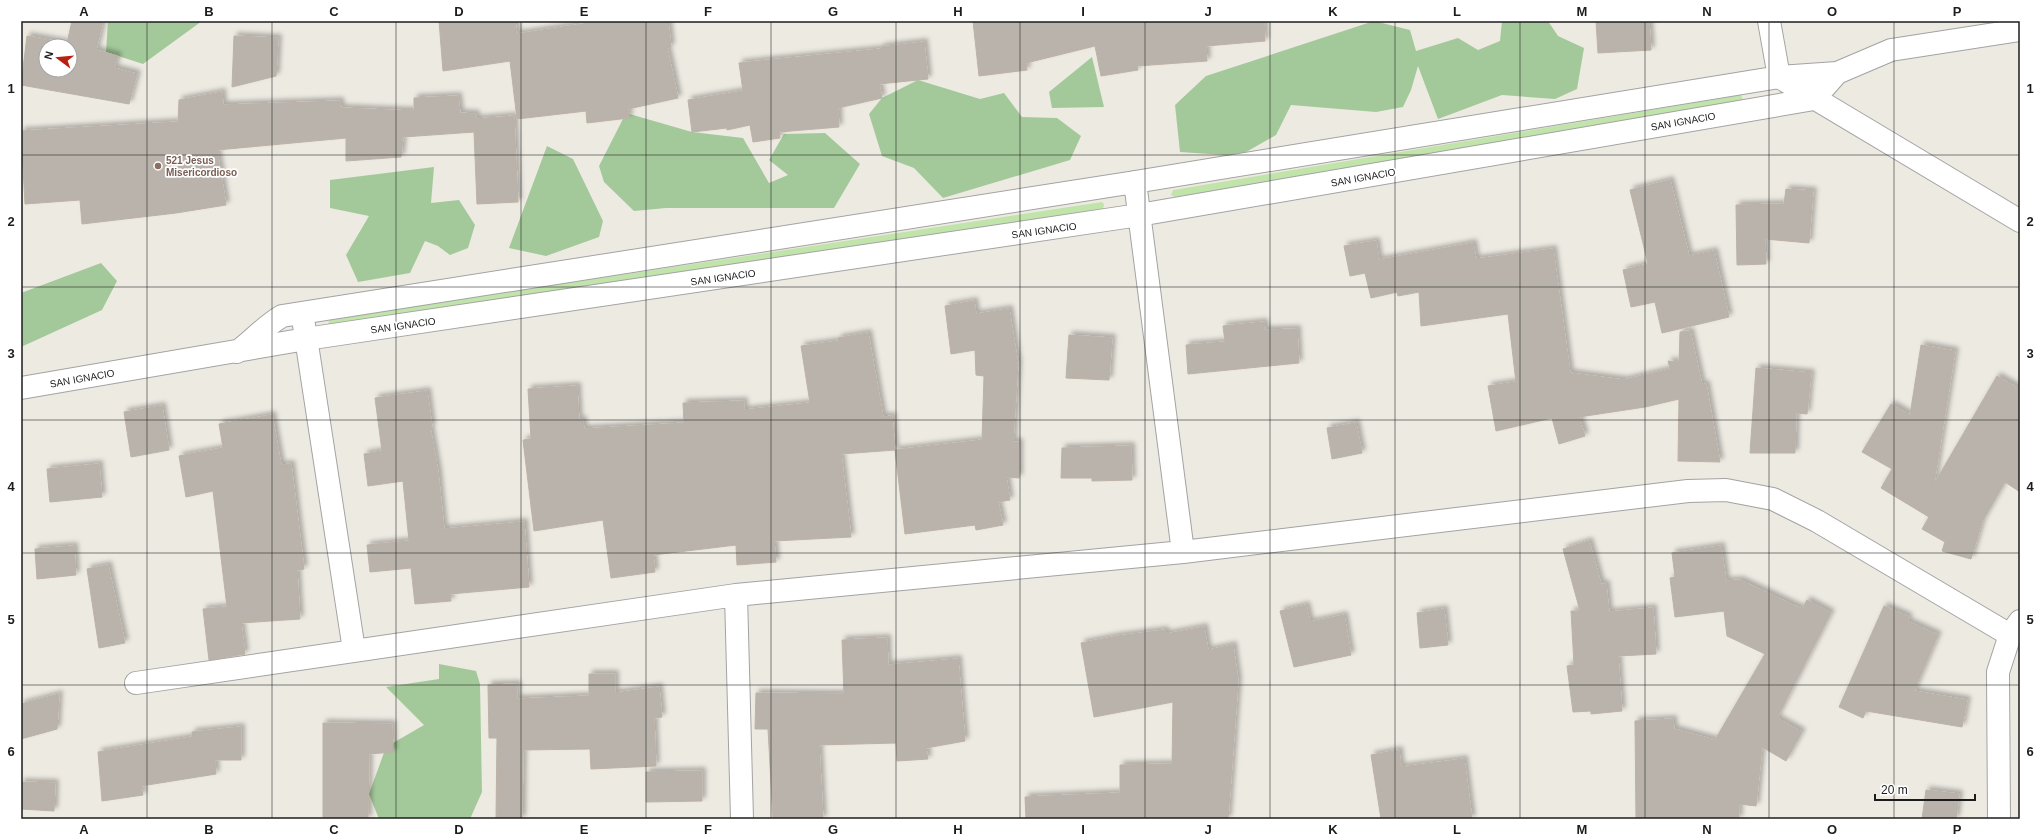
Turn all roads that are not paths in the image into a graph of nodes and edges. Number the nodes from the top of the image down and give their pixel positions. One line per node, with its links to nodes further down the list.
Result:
1 (1769, 21): 4 (street)
2 (2020, 30): 3 (street, SAN IGNACIO)
3 (1837, 73): 4 (street, SAN IGNACIO); 5 (street, SAN IGNACIO)
4 (1780, 77): 5 (street); 6 (street, SAN IGNACIO)
5 (1814, 99): 7 (street, SAN IGNACIO); 8 (street)
6 (1135, 182): 7 (street); 9 (street, SAN IGNACIO)
7 (1139, 216): 10 (street, SAN IGNACIO); 13 (street)
8 (2020, 221)
9 (301, 313): 10 (street); 11 (street, SAN IGNACIO)
10 (306, 339): 11 (street, SAN IGNACIO); 16 (street)
11 (237, 352): 12 (street, SAN IGNACIO)
12 (21, 388)
13 (1183, 552): 14 (street); 15 (street)
14 (736, 595): 16 (street); 18 (street)
15 (2015, 628): 19 (street)
16 (354, 650): 17 (street)
17 (136, 683)
18 (742, 819)
19 (1999, 819)

